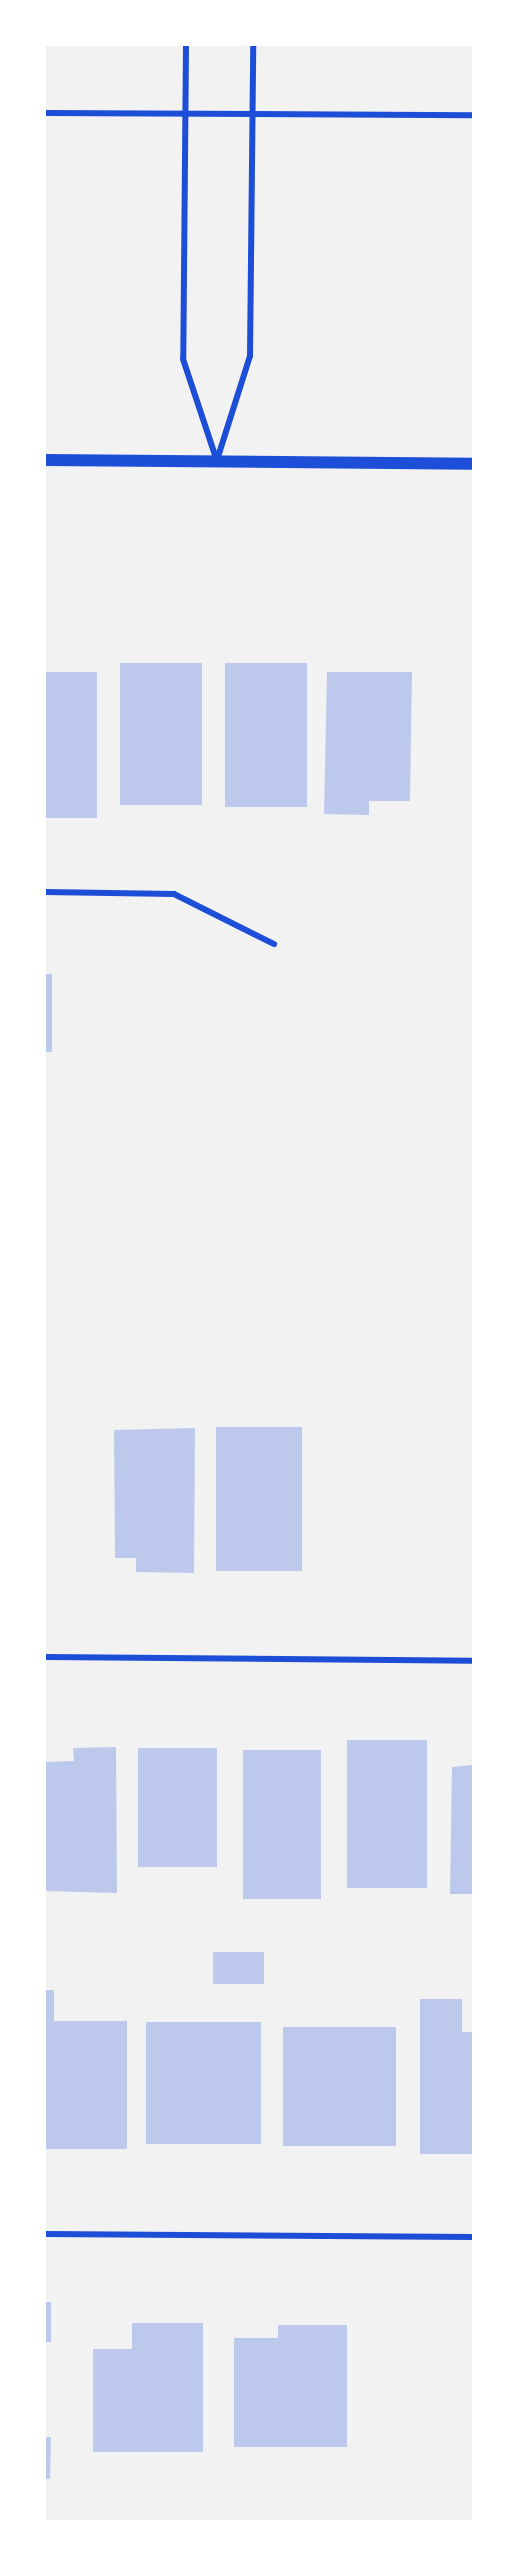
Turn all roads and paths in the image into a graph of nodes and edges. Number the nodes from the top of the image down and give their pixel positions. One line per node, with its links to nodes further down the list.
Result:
1 (186, 45): 4 (street)
2 (253, 45): 5 (street)
3 (45, 113): 4 (street)
4 (186, 113): 5 (street); 8 (street)
5 (252, 114): 6 (street); 8 (street)
6 (473, 115)
7 (45, 460): 8 (main road)
8 (217, 461): 9 (main road)
9 (473, 464)
10 (45, 892): 11 (street)
11 (274, 944)
12 (45, 1657): 13 (street)
13 (473, 1661)
14 (45, 2234): 15 (street)
15 (473, 2237)

